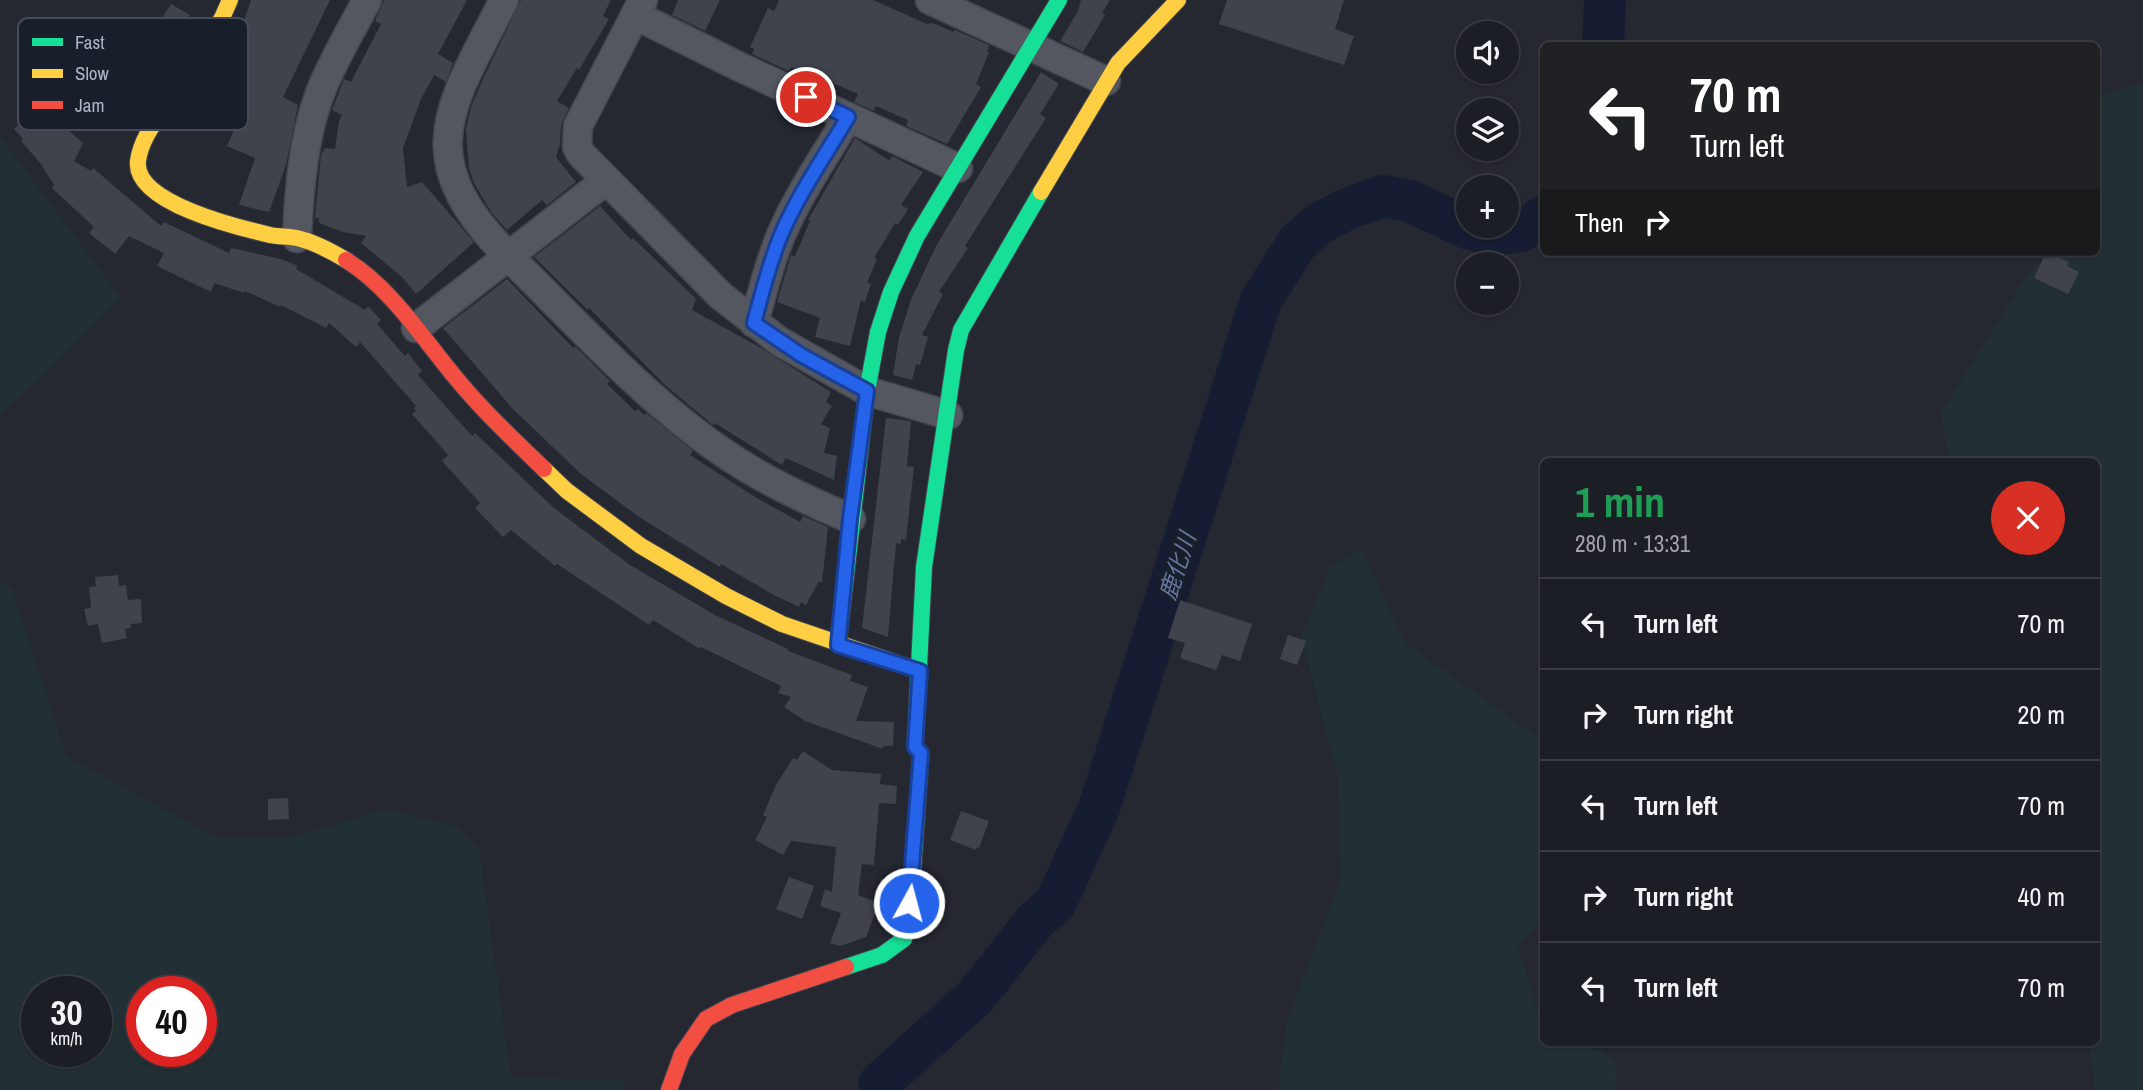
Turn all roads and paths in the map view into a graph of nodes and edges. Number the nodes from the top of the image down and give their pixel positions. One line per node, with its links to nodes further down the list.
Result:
1 (230, 0): 8 (street)
2 (367, 0): 15 (street)
3 (504, 0): 16 (street)
4 (930, 0): 9 (street)
5 (1059, 0): 9 (street)
6 (1178, 0): 10 (street)
7 (639, 8): 11 (street); 14 (street)
8 (222, 18)
9 (1030, 47): 10 (street); 13 (street)
10 (1106, 81): 20 (street)
11 (848, 117): 13 (street); 17 (street)
12 (151, 130): 15 (street)
13 (958, 168): 19 (street)
14 (605, 181): 16 (street); 17 (street)
15 (297, 239): 18 (street)
16 (509, 257): 18 (street); 21 (street)
17 (754, 323): 19 (street)
18 (416, 328): 22 (street)
19 (867, 391): 20 (street); 21 (street)
20 (948, 415): 23 (street)
21 (850, 519): 22 (street)
22 (838, 645): 23 (street)
23 (920, 671): 24 (street)
24 (669, 1090)

